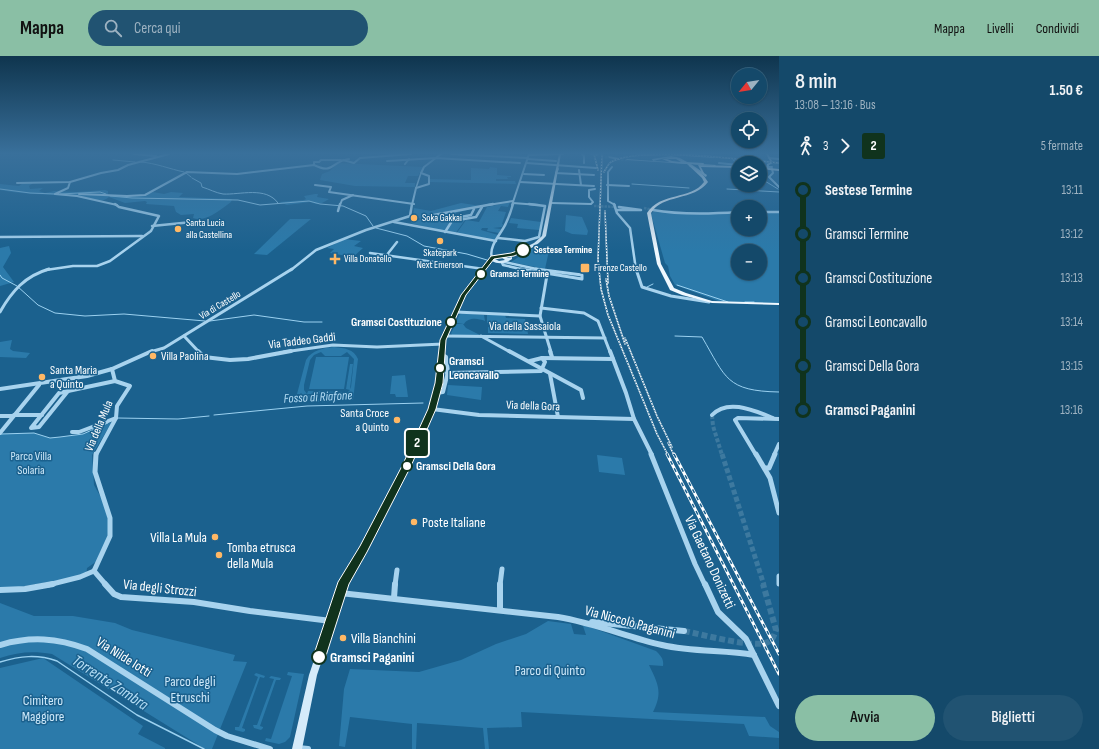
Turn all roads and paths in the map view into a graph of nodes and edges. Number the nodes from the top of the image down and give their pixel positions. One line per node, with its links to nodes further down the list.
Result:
1 (69, 186): 11 (street)
2 (162, 186): 11 (street)
3 (326, 186): 12 (street)
4 (425, 186): 10 (street)
5 (518, 186): 13 (street)
6 (554, 186): 15 (main road)
7 (590, 186): 15 (street)
8 (607, 186): 18 (street)
9 (707, 186): 42 (main road)
10 (416, 188): 14 (street)
11 (63, 195): 30 (street)
12 (353, 195): 14 (street); 23 (street)
13 (513, 202): 17 (street); 34 (street); 34 (street)
14 (414, 204): 28 (street, Via di Castello)
15 (551, 205): 16 (street); 36 (main road)
16 (593, 206)
17 (482, 207): 20 (street); 31 (street)
18 (618, 208): 18 (street); 19 (street); 47 (street)
19 (644, 208)
20 (474, 209): 21 (street); 21 (street)
21 (466, 210): 27 (street)
22 (653, 210): 26 (street)
23 (338, 211)
24 (767, 212): 25 (street)
25 (779, 212)
26 (731, 213)
27 (424, 217)
28 (393, 221): 31 (street); 55 (street, Via di Castello)
29 (199, 223): 30 (street)
30 (152, 226): 32 (street)
31 (445, 232): 34 (street)
32 (142, 236): 33 (street); 52 (street)
33 (0, 238)
34 (497, 240): 37 (street)
35 (397, 242): 39 (street)
36 (521, 251): 40 (main road); 43 (main road)
37 (492, 252): 40 (street); 41 (street)
38 (370, 254): 39 (street)
39 (386, 256): 44 (street)
40 (500, 256): 41 (main road); 43 (main road)
41 (492, 258): 43 (main road); 44 (main road)
42 (658, 258): 46 (main road); 48 (main road)
43 (505, 262): 44 (main road); 45 (street); 45 (street)
44 (482, 271): 53 (main road)
45 (547, 275): 51 (street)
46 (671, 288): 47 (street); 48 (main road)
47 (658, 293): 48 (street)
48 (702, 299): 49 (main road); 49 (main road)
49 (723, 303): 50 (main road)
50 (779, 304)
51 (541, 308): 54 (street); 59 (street, Via Gaetano Donizetti)
52 (0, 312)
53 (456, 312): 54 (street); 56 (main road)
54 (540, 316): 58 (street)
55 (184, 336): 60 (street, Via Taddeo Gaddi); 66 (street, Via di Castello)
56 (444, 336): 57 (street, Via della Sassaiola); 60 (main road)
57 (483, 336): 58 (street, Via della Sassaiola); 65 (street); 67 (street)
58 (546, 336): 59 (street, Via della Sassaiola); 62 (street)
59 (605, 338): 64 (street, Via Gaetano Donizetti)
60 (442, 345): 61 (main road)
61 (441, 354): 68 (street); 77 (main road)
62 (552, 357): 63 (street); 64 (street)
63 (542, 358): 65 (street); 67 (street)
64 (613, 359): 87 (street, Via Gaetano Donizetti)
65 (530, 361): 67 (street)
66 (112, 369): 70 (street, Via di Castello); 71 (street)
67 (542, 370): 68 (street); 69 (street); 73 (street)
68 (447, 373): 77 (street)
69 (550, 374): 73 (street); 85 (street)
70 (70, 379): 72 (street, Via di Castello); 74 (street)
71 (115, 381): 76 (street); 86 (street, Via della Mula)
72 (39, 384): 74 (street, Via di Castello); 84 (street)
73 (574, 386): 78 (street)
74 (11, 388): 75 (street, Via di Castello)
75 (0, 389)
76 (68, 391): 80 (street); 81 (street)
77 (436, 393): 79 (main road)
78 (583, 398)
79 (432, 409): 85 (street, Via della Gora); 100 (main road)
80 (50, 413): 81 (street); 81 (street)
81 (40, 414): 84 (street)
82 (712, 415): 88 (street)
83 (0, 416): 84 (street)
84 (13, 416): 90 (street)
85 (558, 417): 87 (street, Via della Gora)
86 (116, 418): 89 (street); 96 (street, Via della Mula)
87 (634, 419): 107 (street, Via Gaetano Donizetti)
88 (779, 419): 92 (street)
89 (72, 432)
90 (0, 433)
91 (779, 444): 92 (street)
92 (765, 468): 93 (street)
93 (779, 513)
94 (502, 569): 102 (street)
95 (397, 570): 101 (street)
96 (94, 572): 99 (street); 103 (street, Via degli Strozzi)
97 (779, 576): 98 (street)
98 (779, 584)
99 (0, 590)
100 (340, 592): 101 (street, Via Niccolò Paganini); 103 (main road)
101 (394, 598): 102 (street, Via Niccolò Paganini)
102 (500, 609): 104 (street, Via Niccolò Paganini)
103 (331, 621): 109 (main road)
104 (583, 621): 105 (street); 107 (street, Via Niccolò Paganini)
105 (684, 631)
106 (0, 645): 110 (street, Via Nilde Iotti)
107 (754, 655): 108 (street, Via Gaetano Donizetti)
108 (779, 706)
109 (297, 748): 111 (street)
110 (270, 749)
111 (308, 749)

